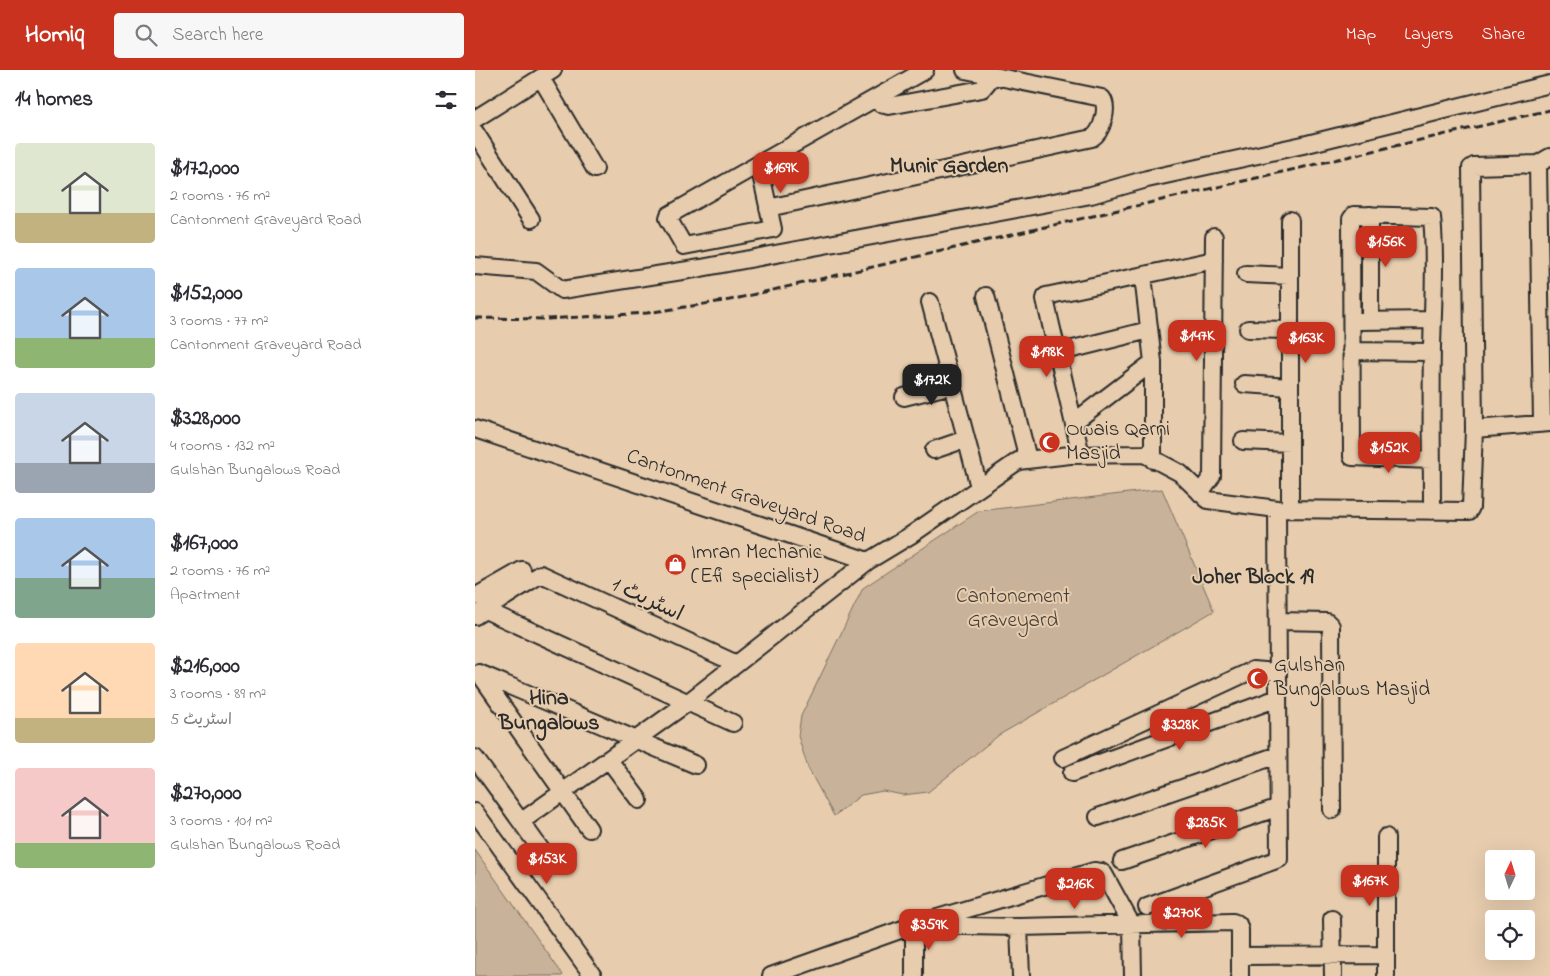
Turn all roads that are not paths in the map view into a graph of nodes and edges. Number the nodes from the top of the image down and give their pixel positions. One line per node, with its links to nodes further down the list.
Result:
1 (925, 70): 6 (street)
2 (965, 70): 4 (street)
3 (547, 74): 7 (street); 11 (street)
4 (992, 77): 6 (street); 12 (street)
5 (1550, 84): 18 (street)
6 (876, 100): 10 (street)
7 (475, 119)
8 (475, 132): 14 (street)
9 (1544, 161): 39 (street); 41 (street)
10 (759, 164): 12 (street); 12 (street)
11 (595, 169)
12 (768, 208)
13 (1370, 215): 24 (street); 25 (street); 26 (street)
14 (531, 219)
15 (1290, 220): 21 (street)
16 (1214, 237): 17 (street)
17 (1214, 260): 20 (street); 51 (street)
18 (475, 266)
19 (1246, 274): 21 (street)
20 (1143, 276): 28 (street); 32 (street)
21 (1290, 276): 29 (street)
22 (986, 296): 47 (street)
23 (930, 302): 35 (street)
24 (1432, 320): 26 (street); 31 (street)
25 (1351, 321): 26 (street); 30 (street)
26 (1370, 321)
27 (1248, 328): 29 (street)
28 (1149, 330): 32 (street); 33 (street)
29 (1290, 330): 36 (street)
30 (1351, 351): 31 (street); 49 (street)
31 (1432, 352): 49 (street)
32 (1057, 353): 38 (street)
33 (1153, 362): 38 (street); 48 (street)
34 (1244, 384): 36 (street)
35 (952, 385): 37 (street); 42 (street)
36 (1290, 387): 44 (street)
37 (904, 397)
38 (1073, 422): 46 (street)
39 (1546, 423): 41 (street)
40 (475, 429): 54 (street, Cantonment Graveyard Road)
41 (1474, 429): 53 (street, Cantonment Graveyard Road)
42 (966, 439): 45 (street); 50 (street)
43 (1243, 441): 44 (street)
44 (1290, 443): 52 (street)
45 (934, 450)
46 (1081, 455): 47 (street, Cantonment Graveyard Road); 48 (street, Cantonment Graveyard Road)
47 (1028, 459): 50 (street, Cantonment Graveyard Road)
48 (1153, 460): 51 (street, Cantonment Graveyard Road)
49 (1432, 460): 53 (street)
50 (979, 487): 54 (street, Cantonment Graveyard Road)
51 (1200, 493): 52 (street, Cantonment Graveyard Road)
52 (1283, 509): 53 (street, Cantonment Graveyard Road); 57 (street)
53 (1432, 511)
54 (868, 561): 58 (street)
55 (522, 570): 56 (street)
56 (478, 608): 58 (street, اسٹریٹ 1); 62 (street)
57 (1278, 621): 60 (street); 74 (street)
58 (737, 664): 62 (street)
59 (477, 670): 64 (street); 71 (street)
60 (1278, 672): 61 (street); 67 (street)
61 (1278, 698): 65 (street); 70 (street)
62 (687, 703): 63 (street); 64 (street)
63 (733, 723)
64 (638, 740): 68 (street); 69 (street)
65 (1278, 755): 73 (street); 76 (street)
66 (475, 758): 77 (street)
67 (1063, 758)
68 (609, 760): 71 (street); 72 (street)
69 (696, 765)
70 (1072, 774)
71 (564, 791): 77 (street); 78 (street)
72 (639, 800)
73 (1279, 807): 81 (street); 82 (street)
74 (1332, 810)
75 (475, 814): 90 (street)
76 (1098, 817)
77 (522, 821): 80 (street)
78 (589, 829)
79 (1386, 837): 89 (street)
80 (542, 851)
81 (1122, 861)
82 (1147, 907)
83 (1332, 919): 88 (street)
84 (913, 925): 85 (street); 86 (street); 91 (street); 92 (street)
85 (1132, 925): 86 (street); 87 (street); 94 (street)
86 (1019, 927): 93 (street)
87 (1240, 956): 88 (street); 95 (street)
88 (1333, 956): 89 (street); 96 (street)
89 (1385, 958): 97 (street)
90 (593, 976)
91 (771, 976)
92 (914, 976)
93 (1021, 976)
94 (1133, 976)
95 (1240, 976)
96 (1333, 976)
97 (1386, 976)

